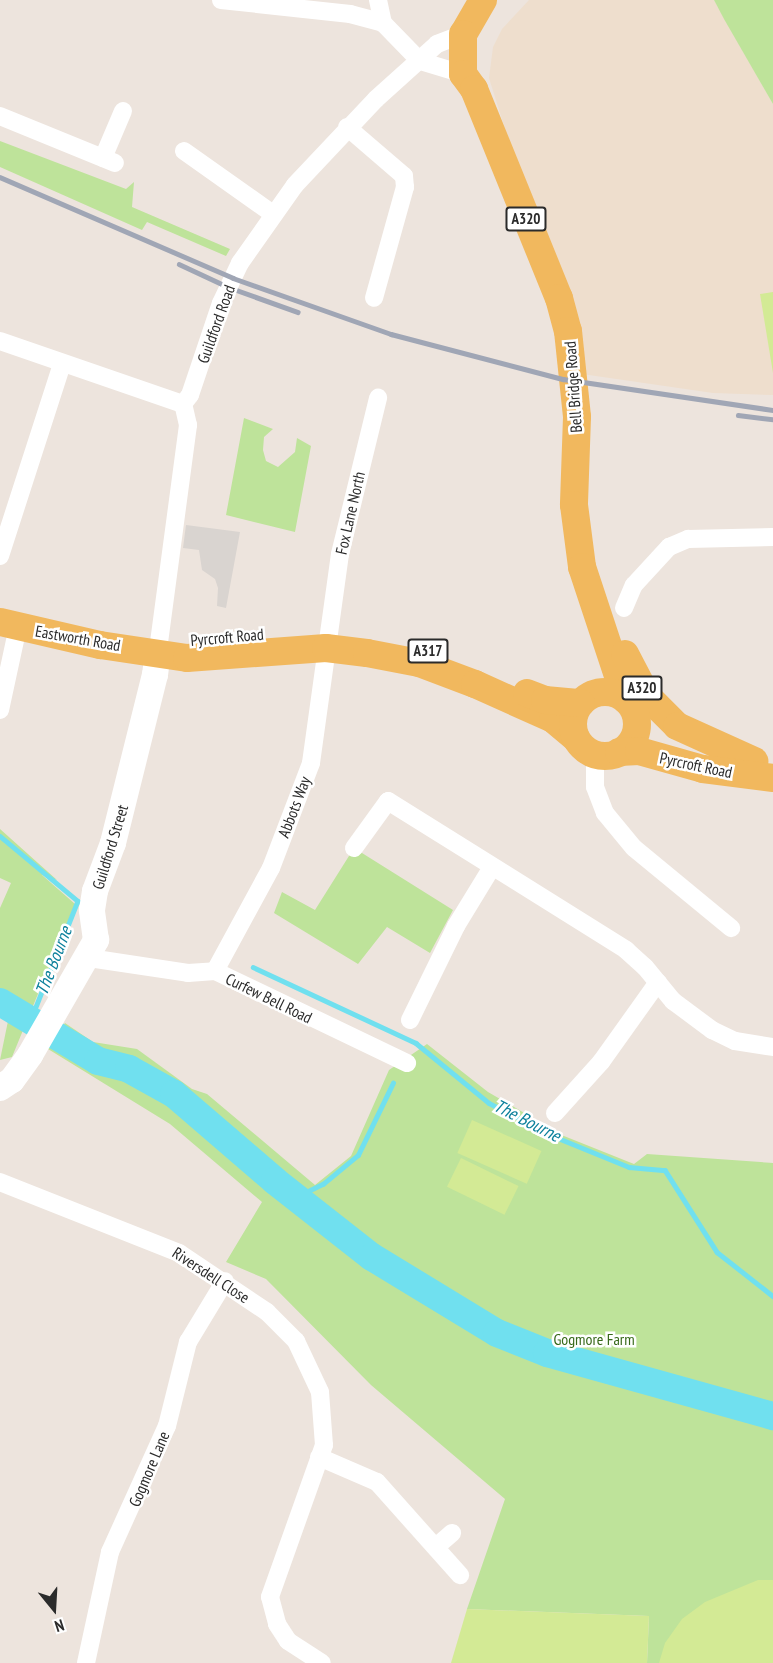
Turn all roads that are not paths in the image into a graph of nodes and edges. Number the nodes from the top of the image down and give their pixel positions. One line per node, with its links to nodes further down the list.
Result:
1 (221, 0): 5 (street)
2 (378, 0): 5 (street)
3 (483, 0): 6 (main road)
4 (501, 0): 6 (main road)
5 (383, 23): 7 (street)
6 (473, 32): 7 (street, Guildford Road); 8 (main road)
7 (420, 61): 8 (street); 11 (street, Guildford Road)
8 (467, 78): 21 (main road, Bell Bridge Road / A320)
9 (123, 111): 10 (street)
10 (0, 116)
11 (347, 127): 13 (street, Guildford Road); 14 (street)
12 (184, 151): 13 (street)
13 (273, 214): 18 (street, Guildford Road)
14 (374, 298)
15 (0, 341): 16 (street)
16 (62, 364): 18 (street); 20 (street)
17 (378, 398): 24 (street, Fox Lane North)
18 (183, 404): 25 (street)
19 (773, 537): 22 (street)
20 (0, 556)
21 (582, 567): 26 (main road, Bell Bridge Road / A320); 27 (main road, Bell Bridge Road / A320); 30 (main road, A320)
22 (624, 608)
23 (9, 625): 25 (main road, Eastworth Road / A317); 28 (street)
24 (328, 639): 25 (main road, Pyrcroft Road / A317); 26 (main road, Pyrcroft Road / A317); 29 (main road, Pyrcroft Road / A317); 35 (street, Abbots Way)
25 (158, 650): 34 (main road, Guildford Street)
26 (586, 699): 27 (main road, A320); 29 (main road, A320)
27 (629, 705): 29 (main road, A320); 30 (main road, Pyrcroft Road / A320)
28 (0, 710)
29 (597, 748): 30 (main road, Pyrcroft Road); 33 (street)
30 (766, 768)
31 (354, 848): 32 (street)
32 (492, 867): 36 (street); 37 (street)
33 (731, 928)
34 (89, 958): 35 (street, Curfew Bell Road); 40 (main road, Guildford Street)
35 (215, 971): 39 (street, Curfew Bell Road)
36 (658, 982): 38 (street); 41 (street)
37 (410, 1020)
38 (773, 1047)
39 (407, 1063)
40 (0, 1088)
41 (555, 1113)
42 (0, 1182): 43 (street, Riversdell Close)
43 (225, 1281): 44 (street, Riversdell Close); 48 (street, Gogmore Lane)
44 (320, 1457): 46 (street); 49 (street, Riversdell Close)
45 (452, 1533): 46 (street)
46 (437, 1546): 47 (street)
47 (460, 1575)
48 (86, 1663)
49 (322, 1663)

